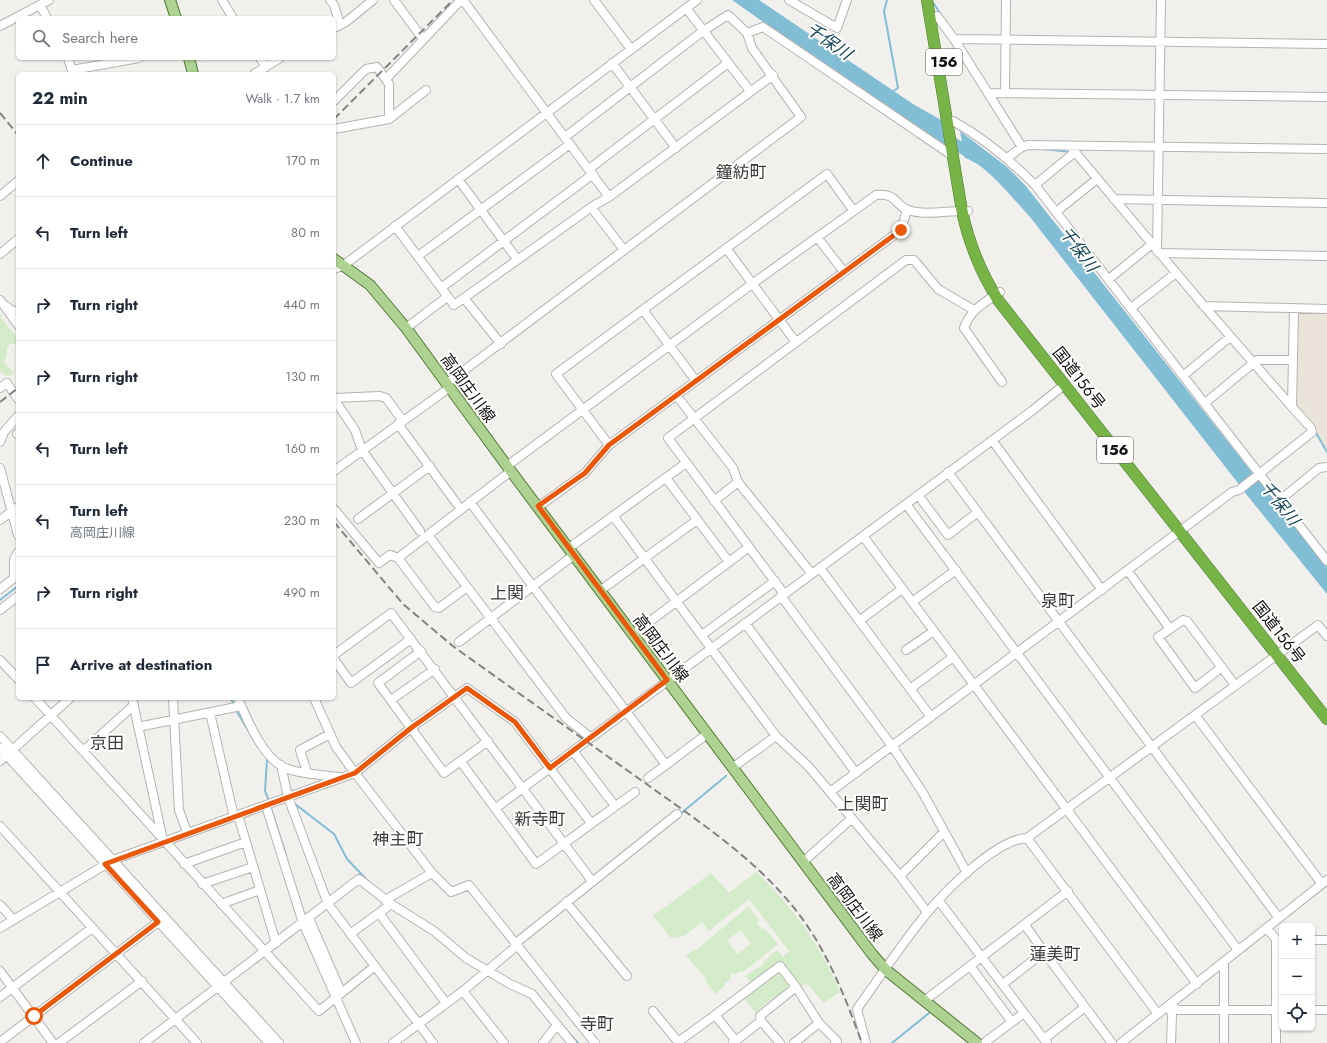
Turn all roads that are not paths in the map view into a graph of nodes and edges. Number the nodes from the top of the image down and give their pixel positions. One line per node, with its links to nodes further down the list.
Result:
1 (49, 0): 16 (street)
2 (170, 0): 20 (main road)
3 (222, 0): 21 (street)
4 (330, 0): 22 (street)
5 (373, 0): 26 (street)
6 (394, 0): 29 (street)
7 (462, 0): 29 (street); 56 (street)
8 (594, 0): 34 (street)
9 (697, 0): 17 (street)
10 (789, 0): 11 (street)
11 (847, 0)
12 (927, 0): 59 (highway, 国道156号 / 156)
13 (934, 0): 23 (highway, 国道156号 / 156)
14 (1006, 0): 31 (street)
15 (1161, 0): 32 (street)
16 (40, 5): 18 (street); 19 (street)
17 (686, 8): 27 (street); 34 (street)
18 (19, 16)
19 (46, 16)
20 (175, 16)
21 (232, 16)
22 (336, 16)
23 (937, 16): 30 (street); 59 (highway, 国道156号 / 156)
24 (16, 18): 25 (street)
25 (0, 26)
26 (337, 26)
27 (703, 31): 28 (street); 41 (street); 48 (street)
28 (747, 33): 46 (street); 67 (street)
29 (423, 39): 47 (street)
30 (954, 39): 31 (street); 52 (street)
31 (1005, 40): 32 (street); 51 (street)
32 (1159, 42): 33 (street); 53 (street)
33 (1327, 44)
34 (631, 49): 40 (street)
35 (69, 60): 43 (street)
36 (129, 60): 43 (street)
37 (189, 60): 44 (main road)
38 (261, 60): 42 (street)
39 (277, 60): 42 (street)
40 (612, 63): 48 (street); 56 (street)
41 (728, 63): 50 (street); 57 (street)
42 (266, 67): 45 (street)
43 (72, 72)
44 (192, 72)
45 (257, 72)
46 (773, 75): 50 (street); 91 (street)
47 (386, 79): 55 (street); 58 (street)
48 (630, 87): 57 (street); 61 (street)
49 (426, 90): 58 (street)
50 (750, 91): 64 (street)
51 (1005, 92): 52 (street); 53 (street)
52 (988, 93): 62 (street)
53 (1159, 94): 54 (street); 63 (street)
54 (1327, 97)
55 (336, 99)
56 (546, 112): 61 (street); 70 (street)
57 (654, 118): 64 (street); 69 (street)
58 (389, 119): 60 (street)
59 (951, 123): 67 (highway, 国道156号 / 156); 68 (street)
60 (336, 129)
61 (567, 140): 69 (street); 80 (street)
62 (1022, 147): 65 (street); 68 (street)
63 (1158, 147): 65 (street); 66 (street); 77 (street)
64 (676, 148): 75 (street)
65 (1073, 149): 71 (street); 73 (street)
66 (1327, 149)
67 (954, 154): 83 (highway, 国道156号 / 156)
68 (1007, 158): 73 (street)
69 (591, 171): 75 (street); 87 (street)
70 (458, 179): 80 (street); 85 (street)
71 (1097, 179): 76 (street); 84 (street)
72 (16, 183): 74 (street)
73 (1035, 185): 84 (street)
74 (0, 196)
75 (609, 197): 79 (street)
76 (1114, 199): 77 (street); 90 (street)
77 (1157, 200): 78 (street); 90 (street)
78 (1327, 203)
79 (591, 207): 91 (street); 95 (street)
80 (481, 210): 87 (street); 93 (street)
81 (853, 210): 82 (street); 86 (street); 89 (street)
82 (907, 210): 83 (street); 97 (street)
83 (965, 211): 102 (highway, 国道156号 / 156)
84 (1056, 212): 99 (street)
85 (395, 226): 93 (street); 96 (street)
86 (817, 237): 97 (street); 100 (street)
87 (503, 239): 95 (street); 101 (street)
88 (16, 241): 92 (street)
89 (726, 248): 100 (street); 110 (street)
90 (1156, 249): 94 (street); 98 (street); 99 (street)
91 (624, 250): 118 (street)
92 (0, 254)
93 (418, 256): 101 (street)
94 (1327, 256)
95 (517, 259): 104 (street)
96 (339, 267): 115 (main road, 高岡庄川線)
97 (844, 272): 113 (street)
98 (1176, 273): 106 (street); 107 (street)
99 (1109, 279): 107 (street)
100 (752, 284): 113 (street); 119 (street)
101 (441, 288): 103 (street)
102 (998, 294): 111 (street); 125 (highway, 国道156号 / 156); 167 (highway, 国道156号 / 156)
103 (447, 297): 104 (street); 115 (street)
104 (464, 298): 118 (street)
105 (3, 303): 112 (street); 114 (street)
106 (1204, 306): 108 (street); 116 (street)
107 (1131, 308): 122 (street)
108 (1294, 308): 109 (street); 120 (street)
109 (1327, 309)
110 (643, 310): 119 (street); 134 (street)
111 (974, 310): 117 (street); 124 (street)
112 (16, 311)
113 (778, 320): 117 (street); 123 (street)
114 (16, 322)
115 (406, 328): 126 (main road, 高岡庄川線)
116 (1230, 337): 121 (street); 122 (street)
117 (795, 341): 136 (street)
118 (501, 344): 126 (street)
119 (669, 345): 123 (street); 134 (street)
120 (1292, 360): 121 (street); 133 (street)
121 (1253, 363): 132 (street); 133 (street)
122 (1184, 375): 132 (street)
123 (696, 381): 128 (street)
124 (1002, 382)
125 (1064, 385): 138 (street); 167 (highway, 国道156号 / 156)
126 (448, 386): 137 (street); 146 (main road, 高岡庄川線)
127 (0, 388): 129 (street)
128 (676, 395): 136 (street); 140 (street)
129 (16, 396)
130 (336, 398): 137 (street)
131 (336, 401): 141 (street)
132 (1205, 403): 149 (street)
133 (1292, 407): 149 (street)
134 (583, 410): 140 (street); 146 (street)
135 (16, 418): 139 (street)
136 (694, 419): 142 (street); 151 (street)
137 (400, 422): 141 (street); 143 (street)
138 (992, 440): 148 (street); 187 (street)
139 (0, 442)
140 (609, 445): 159 (street)
141 (362, 450): 147 (street); 152 (street)
142 (686, 463): 150 (street); 155 (street)
143 (430, 466): 152 (street); 157 (street)
144 (1327, 467): 154 (street)
145 (0, 468): 160 (street)
146 (509, 468): 156 (street); 159 (main road, 高岡庄川線)
147 (336, 470)
148 (948, 472): 153 (street); 162 (street)
149 (1258, 475): 154 (street); 167 (street)
150 (666, 478): 163 (street); 166 (street)
151 (738, 482): 155 (street); 180 (street)
152 (393, 493): 164 (street); 168 (street)
153 (918, 495): 158 (street); 162 (street)
154 (1280, 500): 175 (street)
155 (714, 501): 170 (street)
156 (470, 502): 168 (street); 182 (street)
157 (457, 504)
158 (906, 504): 169 (street); 178 (street)
159 (538, 506): 171 (main road, 高岡庄川線)
160 (15, 509): 165 (street)
161 (336, 511): 173 (street)
162 (978, 512): 195 (street)
163 (614, 517): 171 (street); 174 (street)
164 (358, 519)
165 (0, 520)
166 (697, 520): 174 (street); 176 (street)
167 (1182, 530): 179 (street); 207 (highway, 国道156号 / 156)
168 (424, 533): 173 (street); 183 (street)
169 (863, 536): 177 (street); 185 (street)
170 (749, 547): 176 (street); 181 (street)
171 (572, 552): 182 (street); 186 (main road, 高岡庄川線)
172 (16, 556): 184 (street)
173 (398, 558): 183 (street)
174 (645, 559): 186 (street); 190 (street)
175 (1327, 561)
176 (729, 562): 190 (street)
177 (820, 568): 180 (street); 194 (street)
178 (956, 570): 191 (street); 208 (street)
179 (1128, 571): 187 (street); 197 (street)
180 (812, 574): 188 (street)
181 (775, 581): 188 (street); 200 (street)
182 (531, 586): 193 (street); 230 (street)
183 (467, 587): 193 (street)
184 (0, 588)
185 (902, 589): 191 (street); 194 (street)
186 (601, 590): 199 (main road, 高岡庄川線)
187 (1102, 590): 195 (street)
188 (783, 595): 196 (street); 244 (street)
189 (16, 598): 192 (street)
190 (676, 602): 199 (street); 200 (street)
191 (912, 602): 198 (street)
192 (0, 610)
193 (491, 618): 203 (street); 242 (street)
194 (860, 621): 219 (street)
195 (1060, 621): 208 (street); 245 (street)
196 (745, 623): 204 (street); 256 (street)
197 (1170, 629): 213 (street); 213 (street)
198 (934, 631): 205 (street); 210 (street)
199 (632, 634): 216 (main road, 高岡庄川線)
200 (702, 635): 204 (street)
201 (1327, 636): 207 (street)
202 (411, 639): 206 (street); 209 (street); 212 (street)
203 (459, 642)
204 (712, 648): 216 (street); 241 (street)
205 (906, 650)
206 (421, 651): 214 (street); 226 (street)
207 (1279, 652): 217 (street); 229 (highway, 国道156号 / 156)
208 (1018, 653): 218 (street); 258 (street)
209 (336, 654)
210 (953, 657): 218 (street); 219 (street)
211 (0, 660): 215 (street)
212 (336, 662)
213 (1222, 667): 217 (street)
214 (434, 669): 220 (street); 226 (street)
215 (16, 675)
216 (667, 680): 230 (street); 239 (main road, 高岡庄川線)
217 (1236, 684): 232 (street)
218 (974, 686): 234 (street); 268 (street)
219 (910, 689): 234 (street)
220 (455, 696): 237 (street); 243 (street); 253 (street)
221 (37, 700): 233 (street)
222 (68, 700): 233 (street)
223 (173, 700): 235 (street)
224 (239, 700): 228 (street)
225 (315, 700): 238 (street)
226 (391, 700): 237 (street)
227 (133, 702): 236 (street); 247 (street)
228 (241, 706): 231 (street); 251 (street)
229 (1325, 710)
230 (624, 711): 242 (street); 252 (street)
231 (210, 714): 235 (street); 270 (street)
232 (1195, 714): 245 (street); 289 (street)
233 (50, 716): 247 (street); 249 (street)
234 (931, 717): 244 (street)
235 (173, 718): 236 (street); 274 (street)
236 (138, 727): 277 (street)
237 (411, 728): 250 (street); 257 (street)
238 (330, 734): 255 (street); 257 (street)
239 (707, 734): 252 (street); 254 (main road, 高岡庄川線)
240 (0, 736): 249 (street)
241 (776, 736): 254 (street); 263 (street)
242 (590, 737): 248 (street)
243 (488, 741): 250 (street); 261 (street)
244 (892, 746): 256 (street); 275 (street)
245 (1152, 747): 258 (street); 302 (street)
246 (0, 748): 249 (street)
247 (83, 750): 277 (street)
248 (573, 751): 253 (street); 266 (street)
249 (6, 755): 280 (street); 282 (street)
250 (461, 762): 267 (street)
251 (281, 765): 255 (street); 264 (street)
252 (666, 765): 260 (street)
253 (550, 768): 261 (street); 272 (street)
254 (732, 768): 281 (main road, 高岡庄川線)
255 (307, 772): 259 (street)
256 (856, 772): 263 (street)
257 (355, 773): 259 (street); 285 (street)
258 (1110, 777): 268 (street); 316 (street)
259 (341, 778): 264 (street)
260 (648, 778)
261 (523, 788): 267 (street); 279 (street)
262 (635, 792): 266 (street)
263 (830, 792): 271 (street)
264 (288, 797): 265 (street); 298 (street)
265 (266, 806): 270 (street); 304 (street)
266 (615, 806): 272 (street)
267 (496, 808): 279 (street)
268 (1067, 809): 276 (street); 332 (street)
269 (677, 814): 288 (street)
270 (236, 816): 274 (street); 278 (street)
271 (852, 819): 281 (street); 287 (street)
272 (591, 823): 279 (street)
273 (0, 826): 292 (street)
274 (187, 832): 277 (street)
275 (944, 832): 286 (street); 287 (street)
276 (1028, 838): 286 (street); 293 (street)
277 (163, 841): 280 (street); 283 (street)
278 (246, 842): 283 (street); 284 (street)
279 (564, 844): 288 (street)
280 (113, 860): 282 (street); 330 (street)
281 (803, 862): 325 (main road, 高岡庄川線)
282 (105, 864): 292 (street); 305 (street)
283 (184, 864): 290 (street)
284 (253, 866): 290 (street); 291 (street)
285 (432, 873): 295 (street); 315 (street)
286 (966, 873): 294 (street)
287 (900, 876): 300 (street)
288 (592, 881): 296 (street)
289 (1325, 882): 302 (street)
290 (202, 884): 297 (street)
291 (260, 890): 297 (street); 314 (street)
292 (60, 892): 303 (street); 308 (street)
293 (1068, 892): 306 (street); 349 (street)
294 (939, 901): 300 (street); 320 (street)
295 (388, 902): 298 (street); 301 (street); 327 (street)
296 (566, 902): 315 (street); 328 (street)
297 (221, 904): 317 (street)
298 (328, 904): 304 (street); 310 (street)
299 (0, 905): 303 (street)
300 (927, 912): 325 (street)
301 (379, 913): 310 (street); 340 (street)
302 (1278, 917): 309 (street)
303 (13, 920): 307 (street)
304 (306, 921): 314 (street); 336 (street)
305 (158, 922): 319 (street); 330 (street)
306 (1024, 925): 318 (street); 320 (street)
307 (0, 928)
308 (92, 928): 319 (street); 333 (street)
309 (1266, 928): 311 (street); 316 (street)
310 (350, 934): 323 (street)
311 (1279, 939)
312 (1315, 940): 313 (street)
313 (1327, 940)
314 (276, 943): 317 (street)
315 (516, 945): 327 (street); 373 (street)
316 (1238, 950): 322 (street)
317 (264, 951): 330 (street); 336 (street)
318 (1044, 952): 331 (street); 342 (street)
319 (117, 954): 329 (street); 351 (street)
320 (982, 956): 324 (street); 331 (street)
321 (1279, 959): 337 (street)
322 (1224, 962): 332 (street); 343 (street)
323 (375, 966): 336 (street); 355 (street)
324 (970, 966): 339 (street); 354 (street)
325 (886, 970): 339 (main road, 高岡庄川線); 378 (street)
326 (0, 971): 333 (street)
327 (486, 971): 335 (street); 357 (street)
328 (627, 976)
329 (142, 981): 352 (street); 362 (street)
330 (220, 984): 352 (street); 365 (street); 366 (street)
331 (1002, 984): 348 (street)
332 (1197, 984): 341 (street)
333 (12, 987): 338 (street); 351 (street)
334 (796, 987): 350 (street); 353 (street); 356 (street)
335 (463, 991): 340 (street); 370 (street)
336 (338, 994): 367 (street)
337 (1279, 995)
338 (0, 997)
339 (924, 1001): 379 (main road, 高岡庄川線)
340 (446, 1003): 355 (street)
341 (1169, 1005): 343 (street); 349 (street); 383 (street)
342 (1085, 1007): 358 (street); 381 (street)
343 (1224, 1010): 344 (street); 384 (street)
344 (1279, 1010): 385 (street)
345 (1315, 1010): 346 (street)
346 (1327, 1010)
347 (653, 1011): 374 (street)
348 (1024, 1013): 354 (street); 358 (street)
349 (1158, 1014): 382 (street)
350 (715, 1015): 360 (street); 374 (street)
351 (34, 1016): 359 (street); 361 (street)
352 (175, 1019): 363 (street); 364 (street)
353 (761, 1021): 360 (street); 375 (street)
354 (1012, 1022): 380 (street)
355 (419, 1023): 368 (street); 369 (street)
356 (819, 1023): 376 (street); 377 (street)
357 (557, 1025): 371 (street); 372 (street)
358 (1045, 1041)
359 (0, 1042)
360 (734, 1042)
361 (53, 1043)
362 (59, 1043)
363 (144, 1043)
364 (197, 1043)
365 (269, 1043)
366 (279, 1043)
367 (356, 1043)
368 (393, 1043)
369 (433, 1043)
370 (504, 1043)
371 (543, 1043)
372 (572, 1043)
373 (595, 1043)
374 (679, 1043)
375 (780, 1043)
376 (794, 1043)
377 (835, 1043)
378 (866, 1043)
379 (977, 1043)
380 (984, 1043)
381 (1112, 1043)
382 (1121, 1043)
383 (1171, 1043)
384 (1224, 1043)
385 (1276, 1043)

